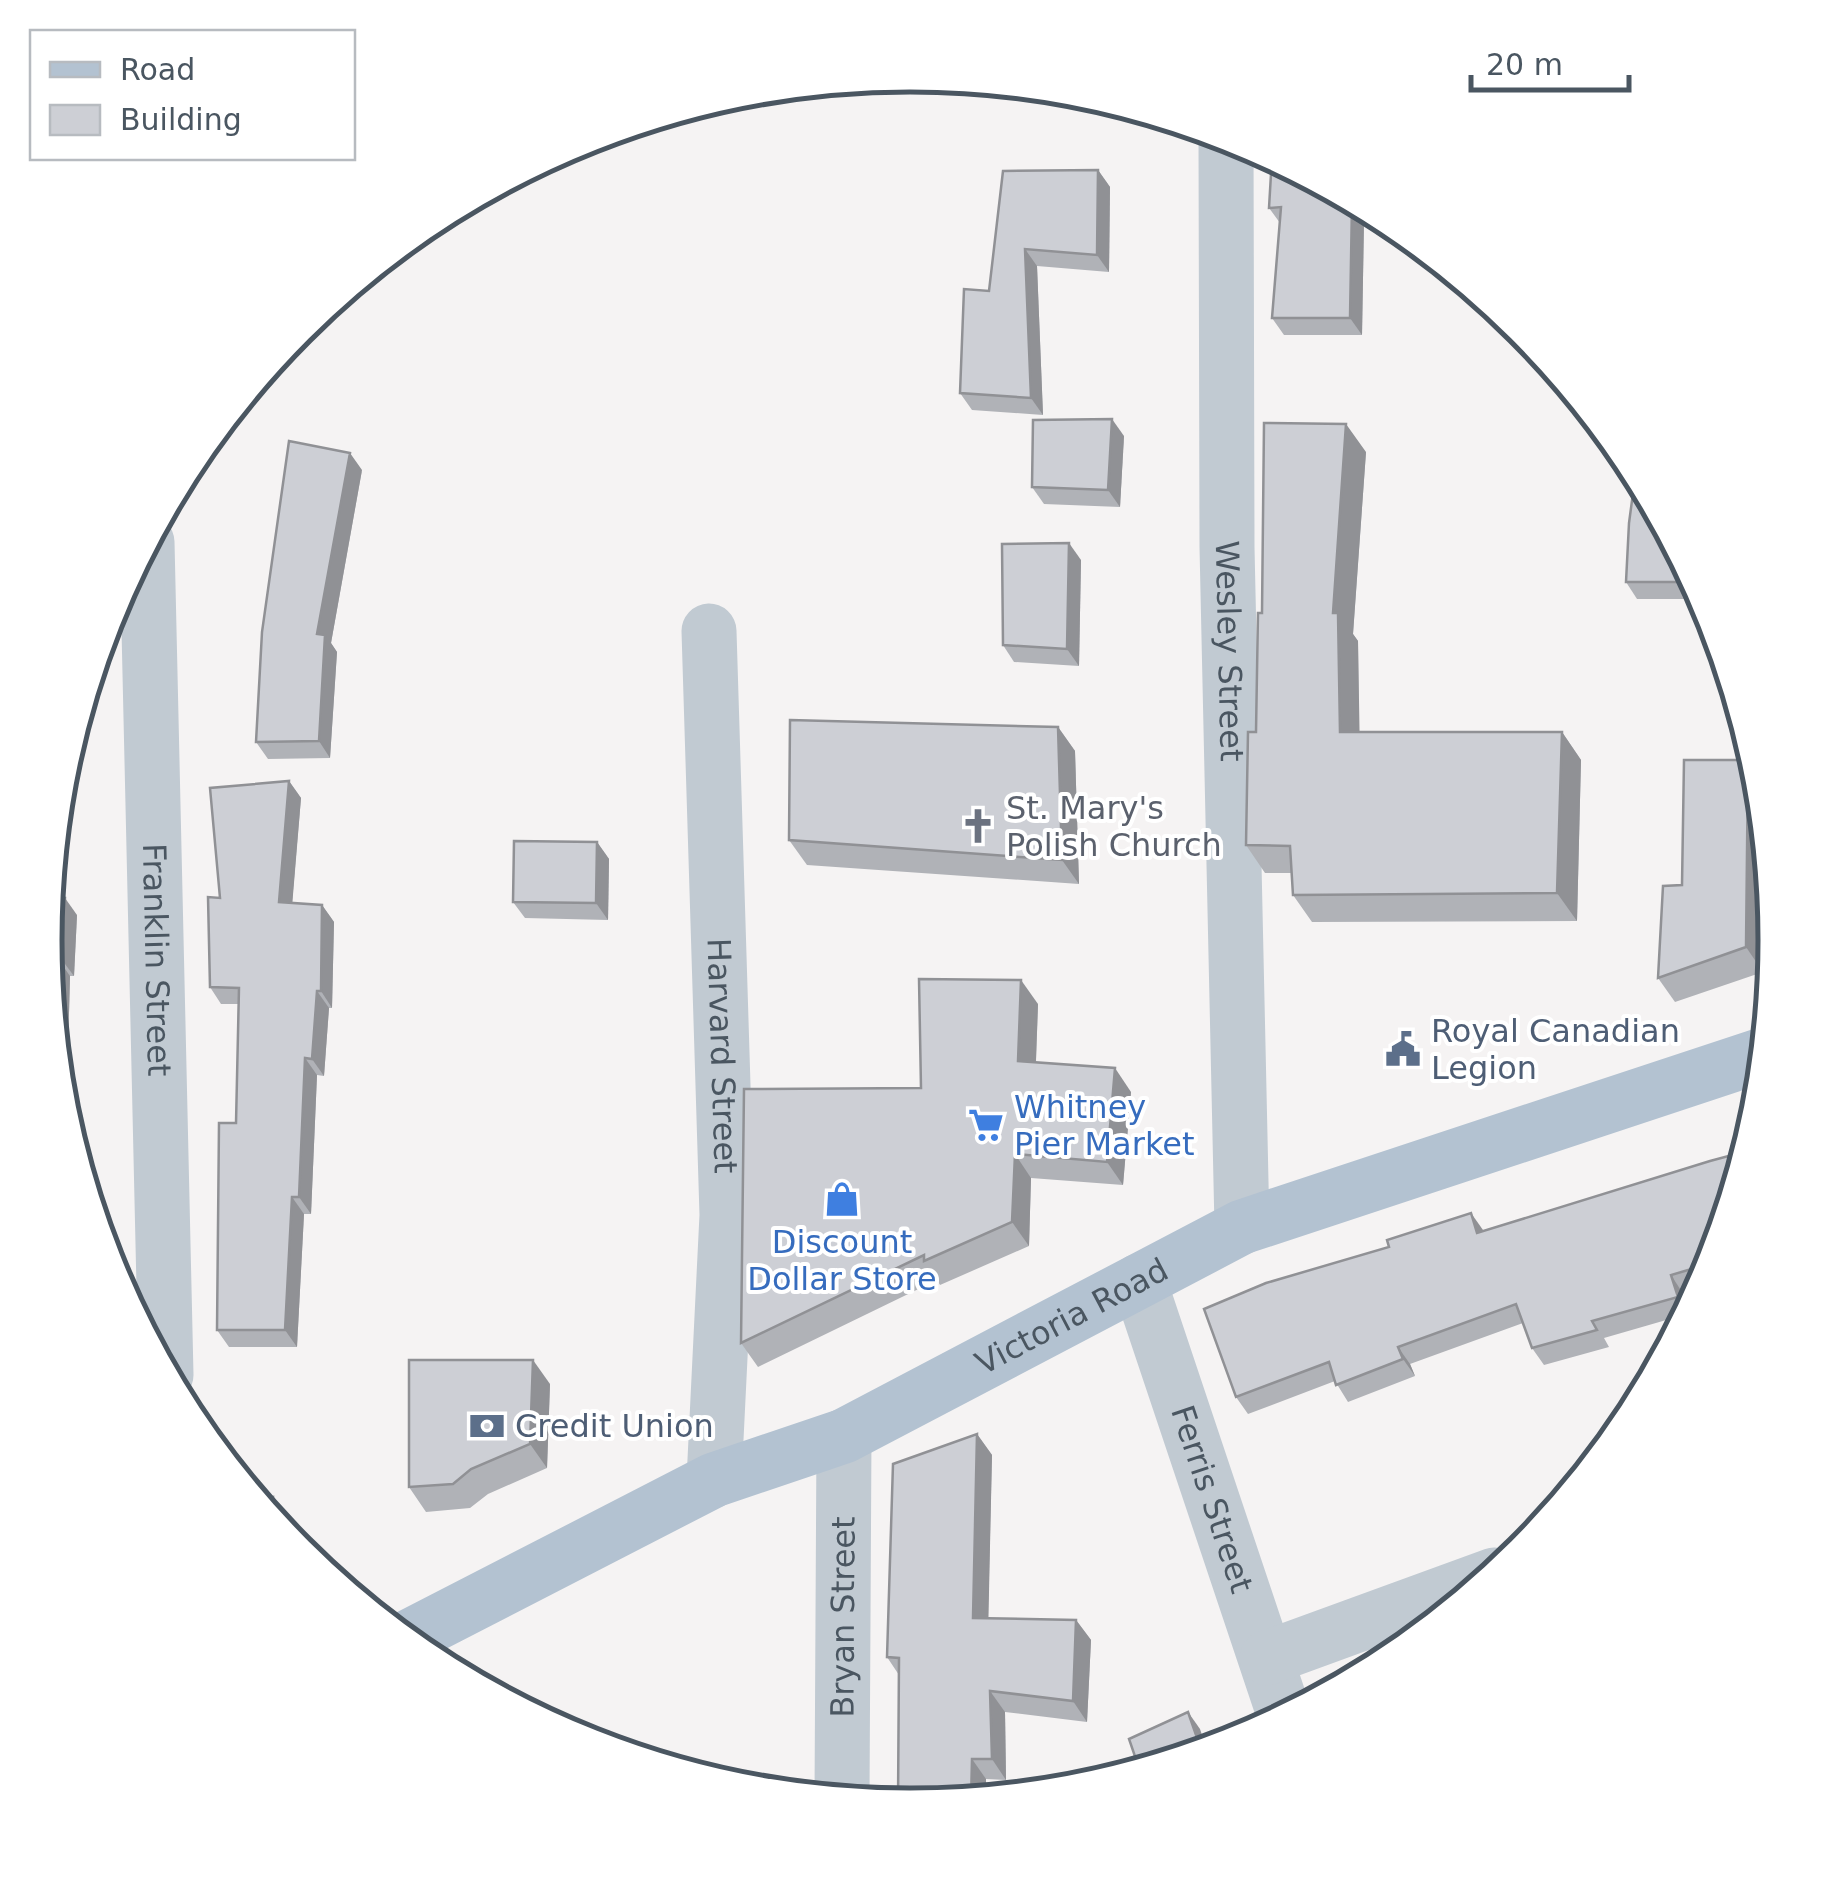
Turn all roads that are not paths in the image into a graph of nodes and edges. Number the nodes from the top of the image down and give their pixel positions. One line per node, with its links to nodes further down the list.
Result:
1 (1226, 154): 5 (street, Wesley Street)
2 (147, 572): 7 (street, Franklin Street)
3 (709, 631): 9 (street, Harvard Street)
4 (1750, 1059): 5 (main road, Victoria Road)
5 (1242, 1227): 6 (main road, Victoria Road)
6 (1139, 1281): 8 (main road, Victoria Road); 12 (street, Ferris Street)
7 (165, 1344)
8 (844, 1436): 9 (main road, Victoria Road); 14 (street, Bryan Street)
9 (714, 1480): 11 (main road, Victoria Road)
10 (1457, 1588): 12 (street)
11 (421, 1632)
12 (1266, 1658): 13 (street, Ferris Street)
13 (1281, 1703)
14 (842, 1785)

